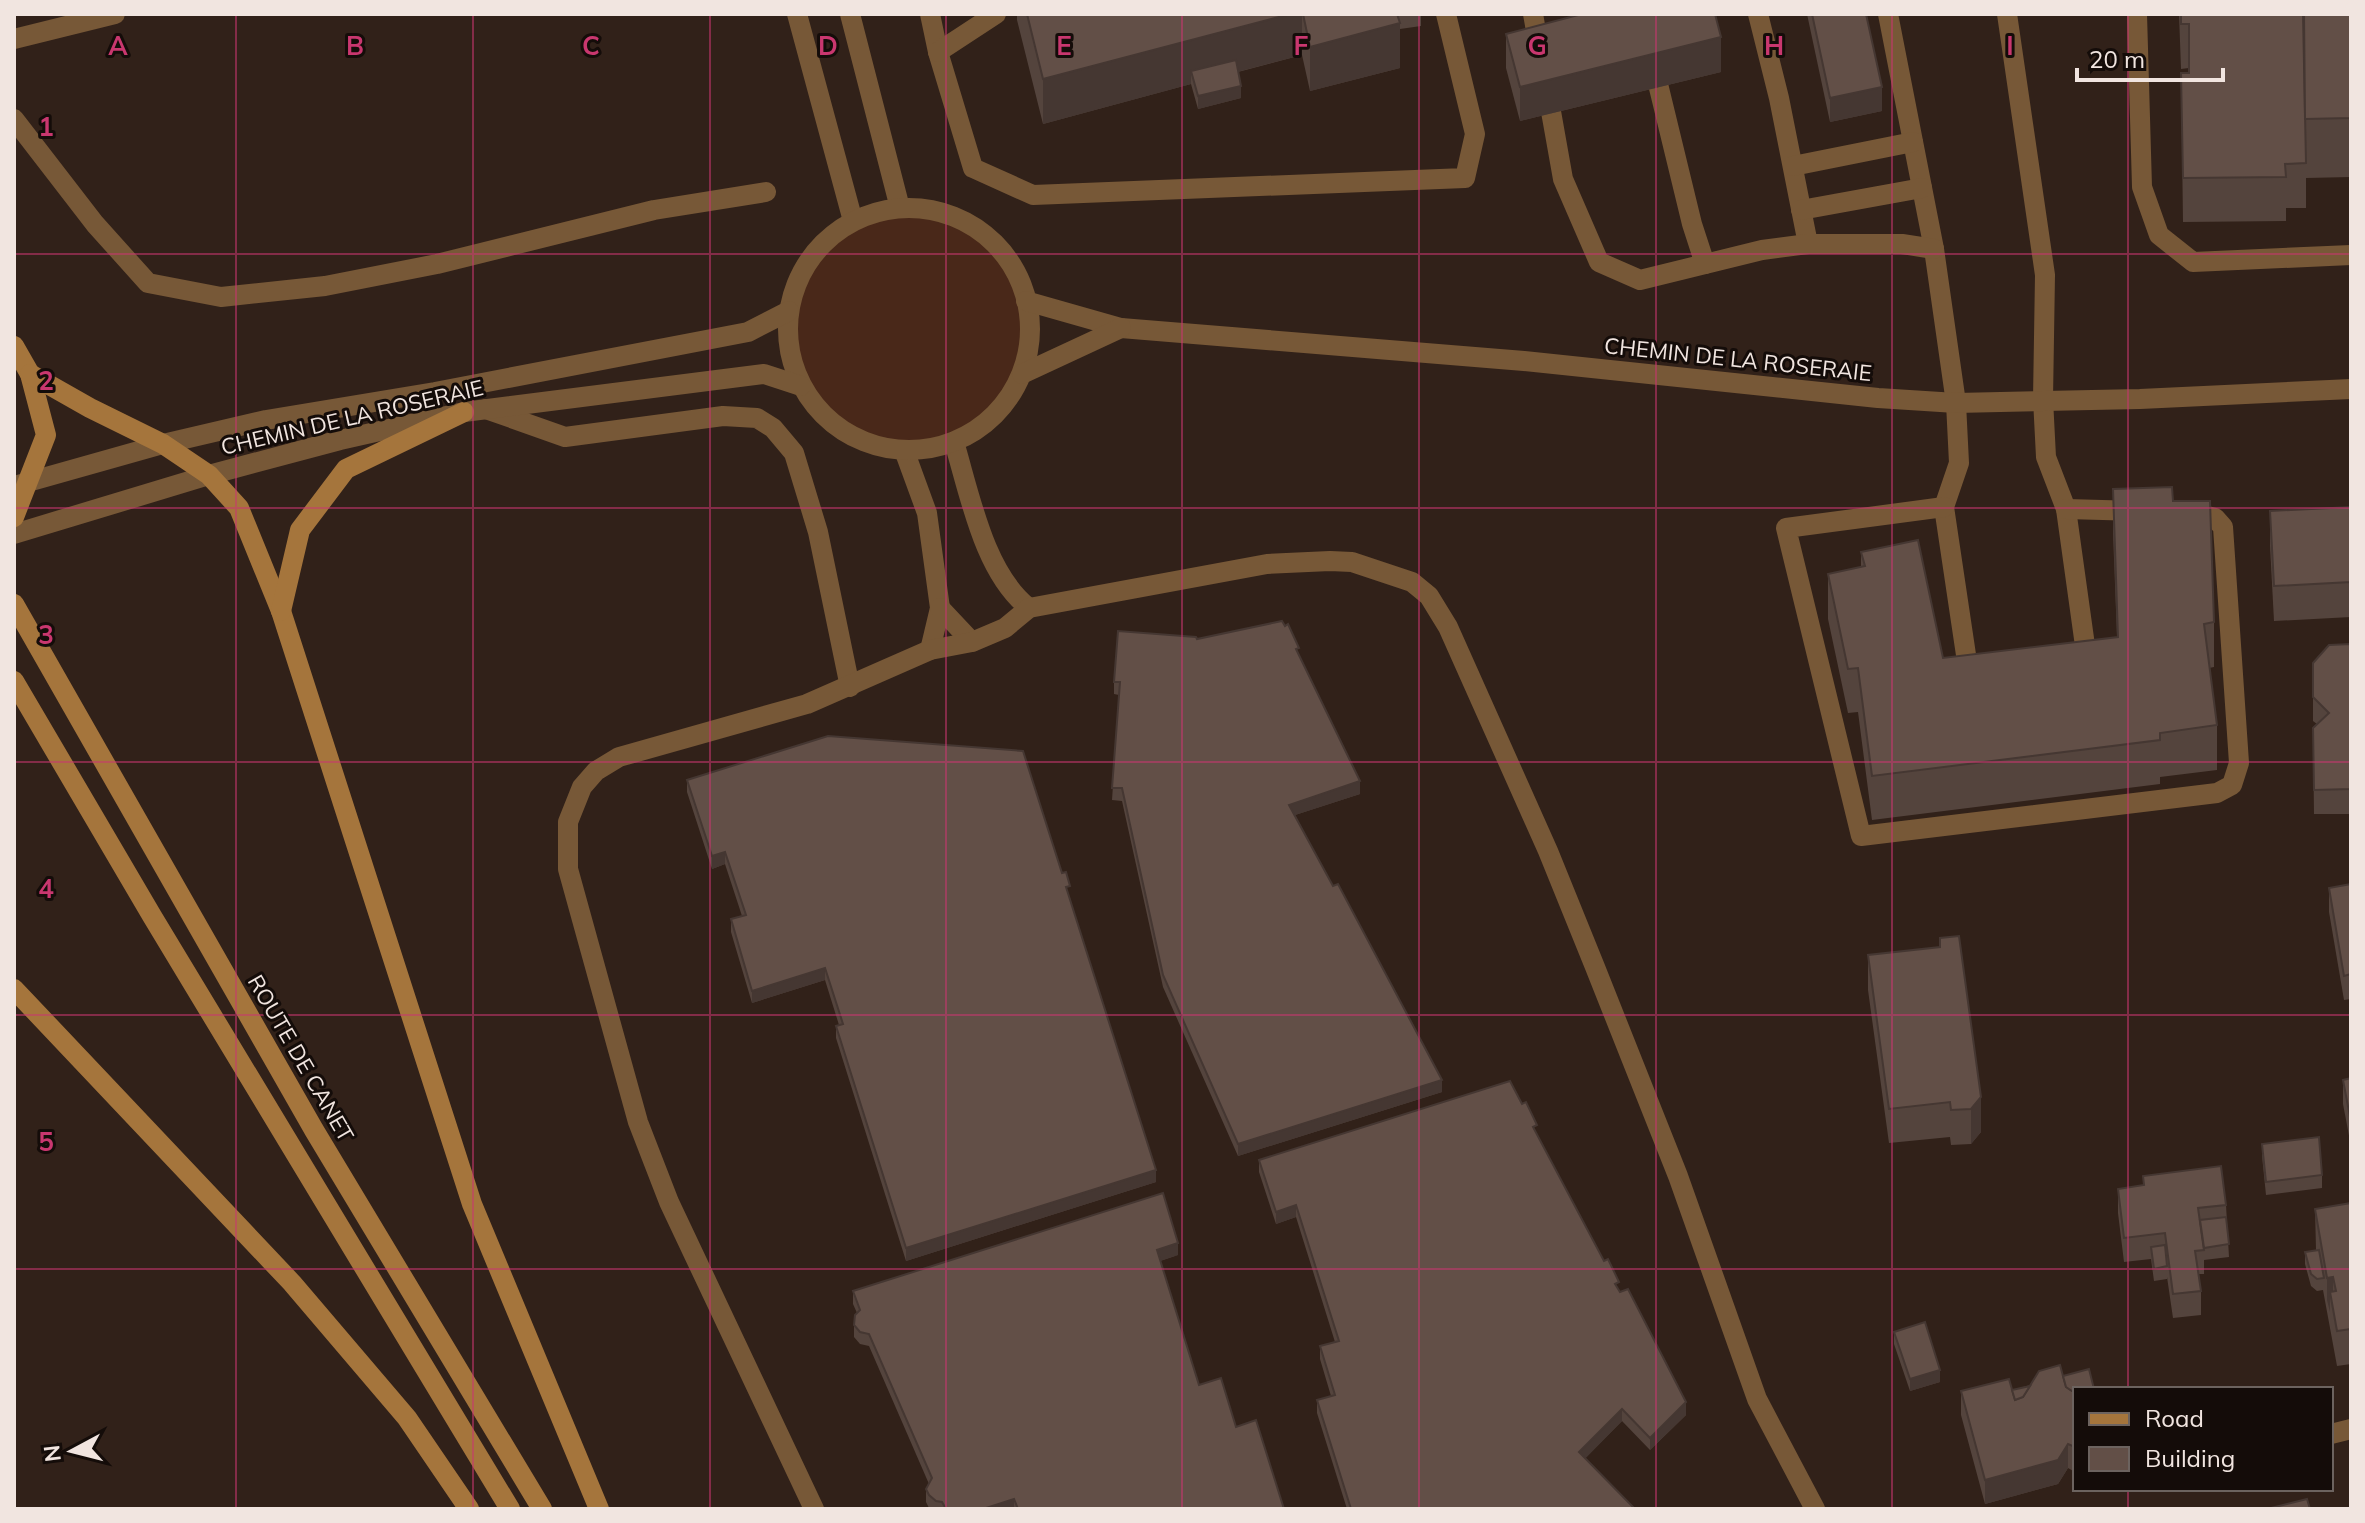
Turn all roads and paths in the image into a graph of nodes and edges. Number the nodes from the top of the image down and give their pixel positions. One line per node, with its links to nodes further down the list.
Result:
1 (115, 14): 13 (street)
2 (797, 14): 22 (street)
3 (850, 14): 20 (street)
4 (930, 14): 14 (street)
5 (996, 14): 14 (street)
6 (1446, 14): 14 (street)
7 (1533, 14): 26 (street)
8 (1641, 14): 26 (street)
9 (1758, 14): 17 (street)
10 (1888, 14): 16 (street)
11 (2007, 14): 35 (street)
12 (2137, 14): 25 (street)
13 (14, 39)
14 (938, 52)
15 (14, 119): 19 (street)
16 (1913, 142): 17 (street); 18 (street)
17 (1793, 166): 21 (street)
18 (1922, 188): 21 (street); 24 (street)
19 (766, 192)
20 (900, 208): 22 (street); 27 (street)
21 (1801, 210): 23 (street)
22 (853, 221): 28 (street)
23 (1808, 244): 24 (street); 26 (street)
24 (1934, 249): 36 (street)
25 (2351, 255)
26 (1705, 264)
27 (1026, 301): 29 (street, CHEMIN DE LA ROSERAIE); 32 (street)
28 (789, 311): 33 (street); 40 (street, CHEMIN DE LA ROSERAIE)
29 (1121, 328): 32 (street, CHEMIN DE LA ROSERAIE); 36 (street, CHEMIN DE LA ROSERAIE)
30 (14, 346): 31 (main road)
31 (30, 374): 40 (main road); 43 (main road)
32 (1022, 374): 39 (street)
33 (801, 386): 37 (street, CHEMIN DE LA ROSERAIE); 41 (street)
34 (2351, 389): 35 (street, CHEMIN DE LA ROSERAIE)
35 (2043, 399): 36 (street, CHEMIN DE LA ROSERAIE); 45 (street)
36 (1956, 403): 44 (street)
37 (486, 409): 38 (street, CHEMIN DE LA ROSERAIE); 57 (street)
38 (464, 412): 42 (street, CHEMIN DE LA ROSERAIE); 51 (main road)
39 (954, 442): 41 (street); 50 (street)
40 (163, 444): 42 (main road); 43 (street, CHEMIN DE LA ROSERAIE)
41 (904, 450): 49 (street)
42 (209, 475): 47 (street, CHEMIN DE LA ROSERAIE); 51 (main road)
43 (22, 483): 46 (main road)
44 (1944, 507): 45 (street); 55 (street)
45 (2066, 509): 54 (street)
46 (14, 517)
47 (14, 534)
48 (14, 604): 61 (main road, ROUTE DE CANET)
49 (940, 608): 52 (street); 53 (street)
50 (1029, 608): 52 (street); 64 (street)
51 (281, 611): 62 (main road)
52 (972, 642): 53 (street)
53 (930, 650): 57 (street)
54 (2057, 664)
55 (1999, 671)
56 (14, 681): 60 (main road)
57 (850, 687): 63 (street)
58 (14, 989): 59 (main road)
59 (469, 1509)
60 (510, 1509)
61 (542, 1509)
62 (599, 1509)
63 (814, 1509)
64 (1815, 1509)

